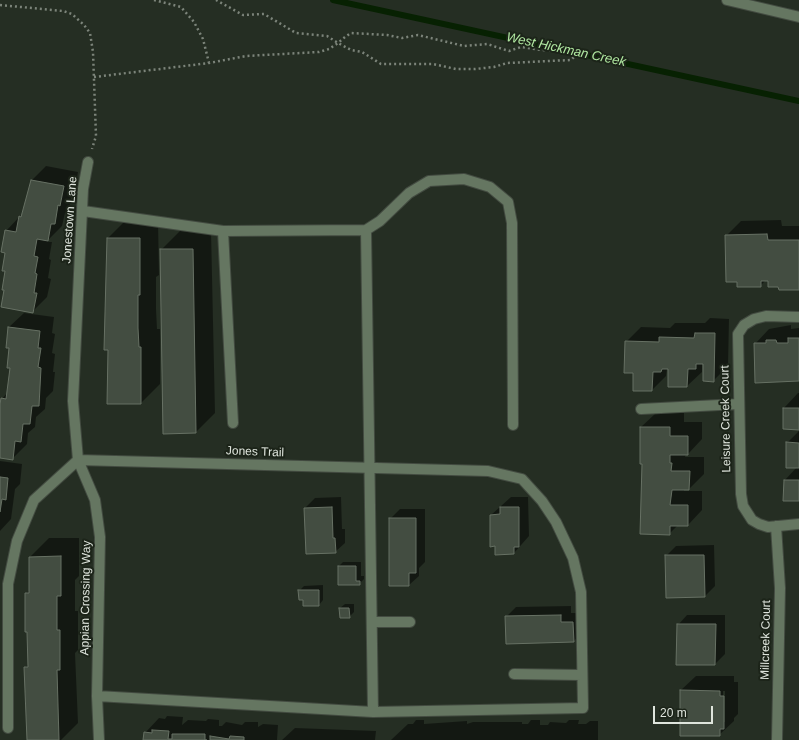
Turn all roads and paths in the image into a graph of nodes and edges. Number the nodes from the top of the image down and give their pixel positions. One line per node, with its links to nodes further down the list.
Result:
1 (154, 0): 7 (path)
2 (216, 0): 6 (path)
3 (727, 0): 5 (street)
4 (0, 5): 8 (path, Jonestown Lane)
5 (799, 17)
6 (338, 43): 6 (path); 7 (path)
7 (209, 64): 8 (path)
8 (94, 77): 9 (path, Jonestown Lane)
9 (88, 162): 10 (street, Jonestown Lane)
10 (83, 211): 12 (street); 18 (street, Jonestown Lane)
11 (366, 230): 12 (street); 17 (street); 19 (street)
12 (223, 231): 16 (street)
13 (799, 317): 14 (street, Leisure Creek Court)
14 (739, 404): 15 (street); 21 (street, Leisure Creek Court)
15 (641, 409)
16 (233, 424)
17 (513, 425)
18 (78, 460): 19 (street, Jones Trail); 26 (street, Appian Crossing Way); 28 (street)
19 (370, 469): 22 (street); 25 (street, Jones Trail)
20 (799, 524): 21 (street, Leisure Creek Court)
21 (776, 526): 30 (street, Millcreek Court)
22 (372, 622): 23 (street); 27 (street)
23 (410, 622)
24 (514, 674): 25 (street)
25 (582, 675): 27 (street, Jones Trail)
26 (97, 696): 27 (street); 29 (street, Appian Crossing Way)
27 (373, 712)
28 (8, 728)
29 (99, 740)
30 (777, 740)

